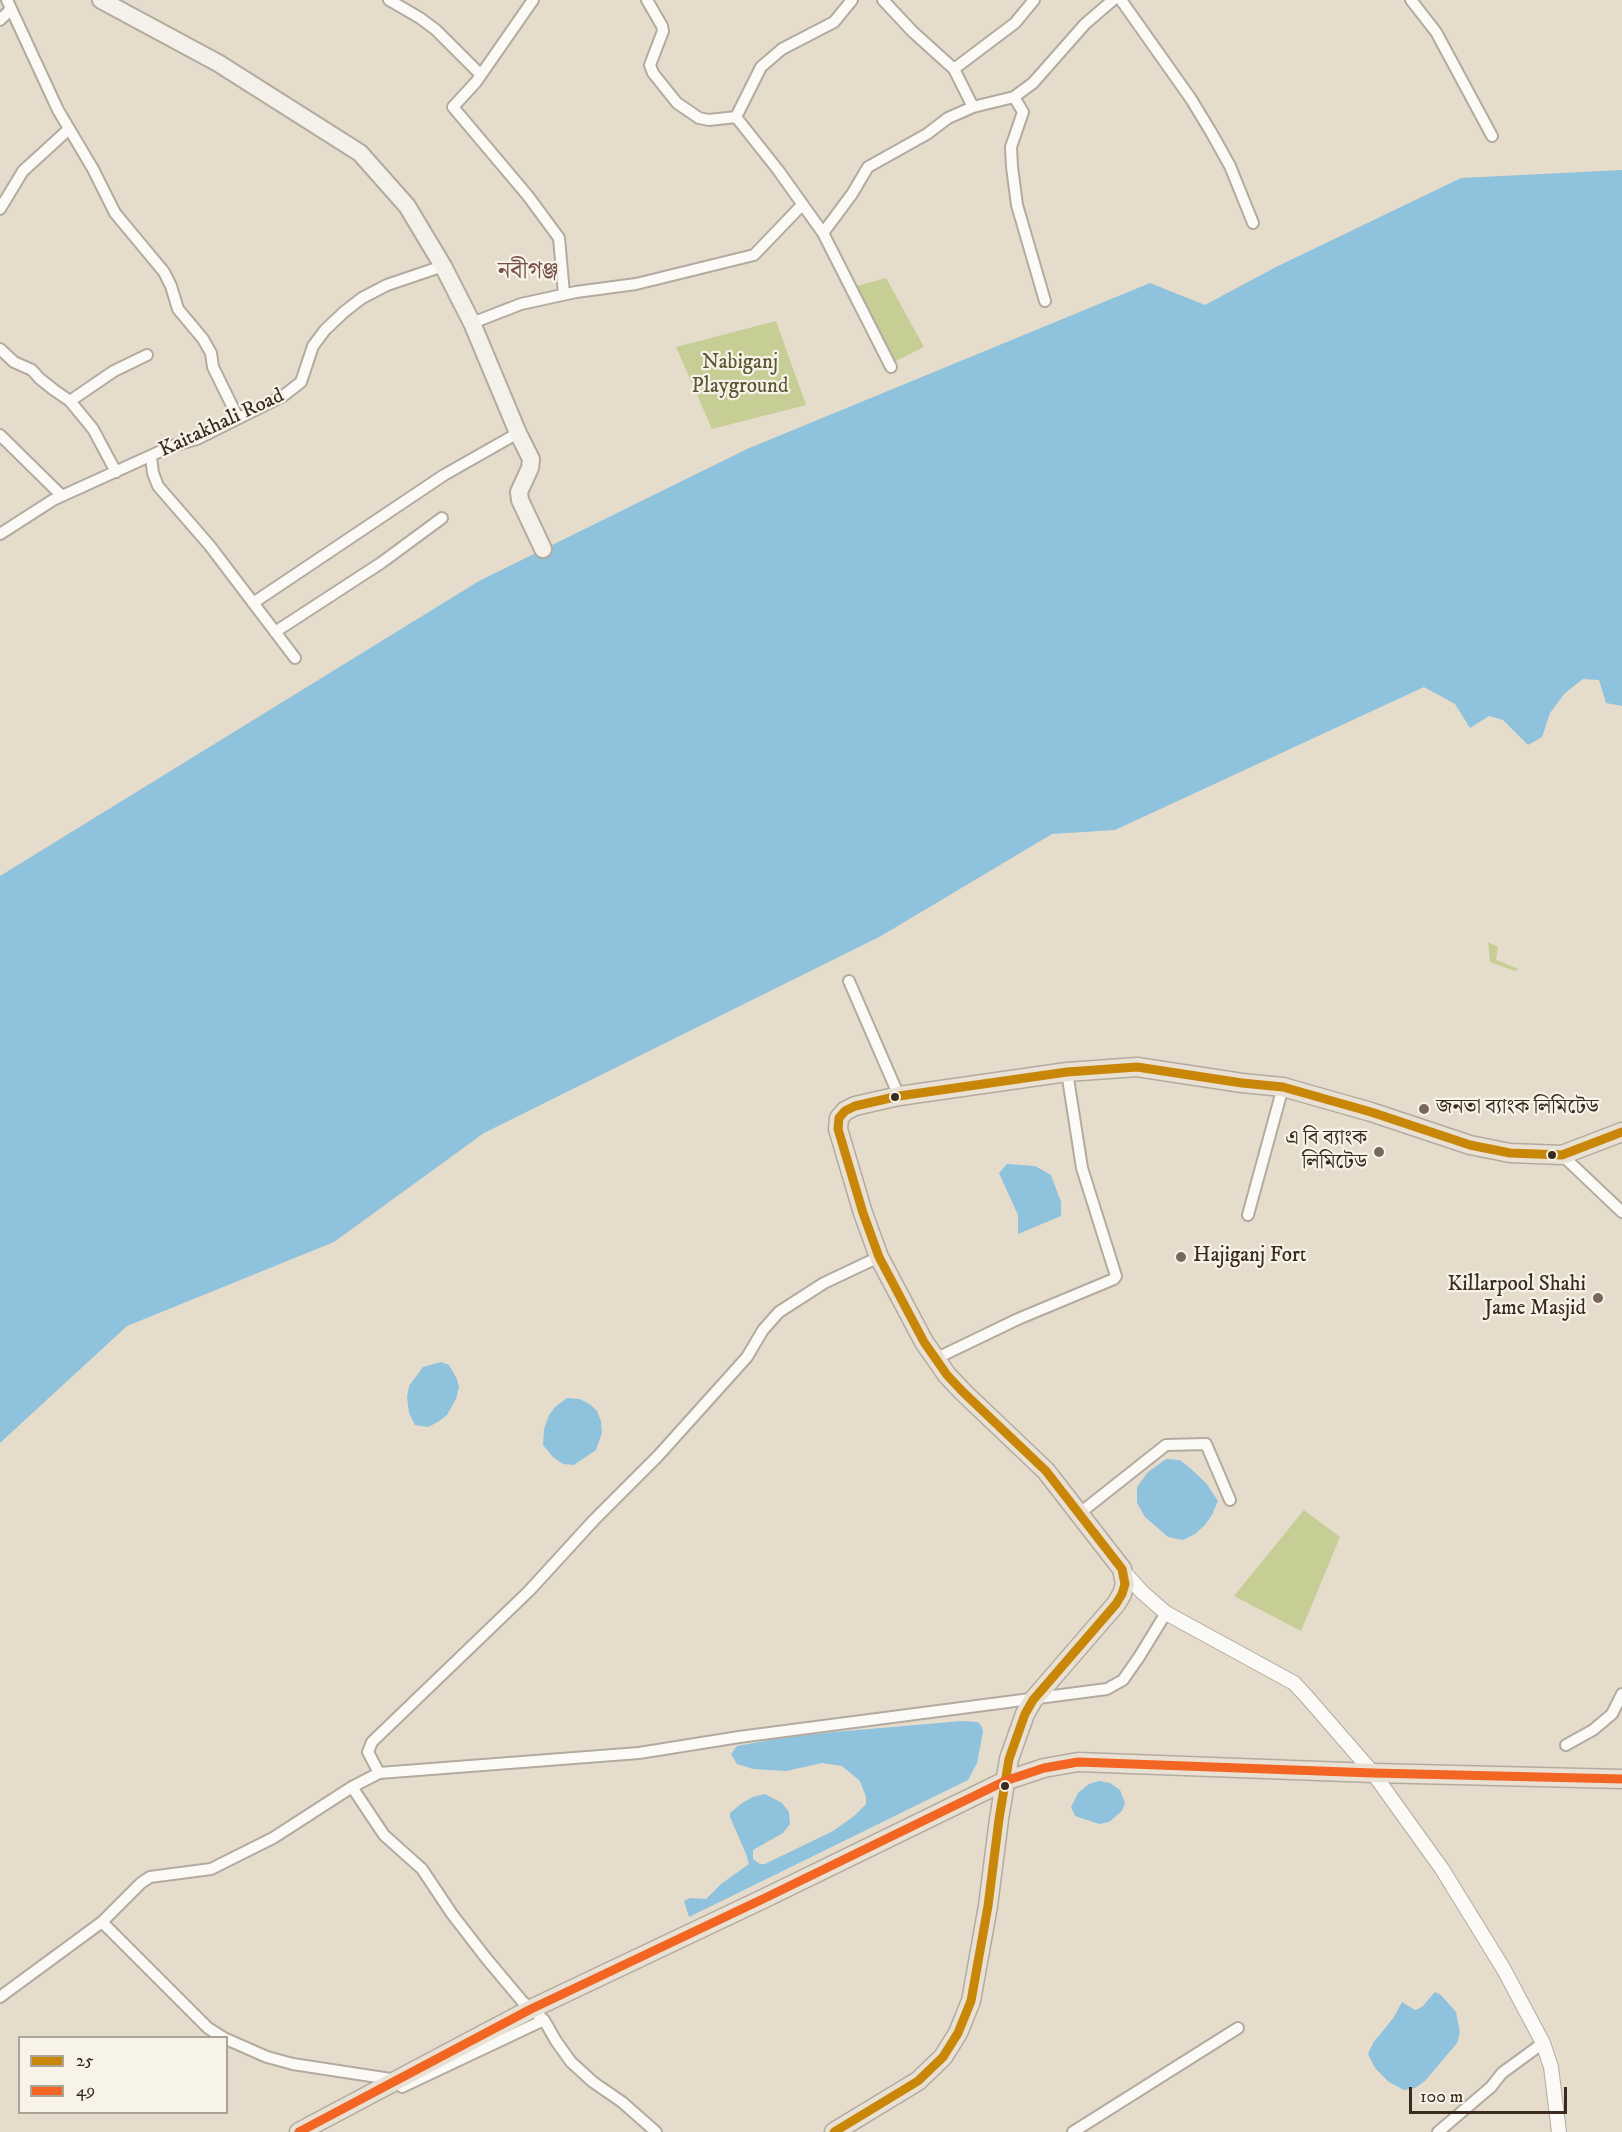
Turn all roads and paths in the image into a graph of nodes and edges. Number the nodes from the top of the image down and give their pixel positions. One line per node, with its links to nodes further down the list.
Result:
1 (101, 0): 24 (main road)
2 (389, 0): 14 (street)
3 (533, 0): 14 (street)
4 (647, 0): 17 (street)
5 (852, 0): 17 (street)
6 (883, 0): 13 (street)
7 (1034, 0): 13 (street)
8 (1113, 0): 15 (street)
9 (1121, 0): 22 (street)
10 (1411, 0): 19 (street)
11 (8, 5): 12 (street); 18 (street)
12 (0, 20)
13 (954, 69): 16 (street)
14 (481, 75): 25 (street)
15 (1014, 97): 16 (street); 26 (street)
16 (973, 107): 23 (street)
17 (736, 117): 20 (street)
18 (69, 129): 21 (street); 32 (street)
19 (1492, 136)
20 (802, 205): 23 (street); 25 (street)
21 (0, 209)
22 (1253, 223)
23 (823, 233): 30 (street)
24 (443, 266): 27 (main road); 32 (street, Kaitakhali Road)
25 (564, 294): 27 (street)
26 (1046, 301)
27 (472, 323): 33 (main road)
28 (0, 349): 31 (street)
29 (147, 355): 31 (street)
30 (891, 367)
31 (70, 400): 36 (street)
32 (238, 418): 35 (street, Kaitakhali Road)
33 (518, 433): 40 (main road); 41 (street)
34 (2, 440): 37 (street)
35 (151, 457): 36 (street, Kaitakhali Road); 41 (street)
36 (116, 472): 37 (street, Kaitakhali Road)
37 (62, 496): 39 (street, Kaitakhali Road)
38 (442, 518): 42 (street)
39 (0, 534)
40 (543, 549)
41 (253, 603): 42 (street)
42 (275, 632): 43 (street)
43 (295, 658)
44 (849, 981): 47 (street)
45 (1067, 1072): 46 (main road); 47 (main road); 53 (street)
46 (1283, 1087): 49 (main road); 51 (street)
47 (899, 1096): 52 (main road)
48 (1622, 1132): 49 (main road)
49 (1562, 1155): 50 (street)
50 (1622, 1212)
51 (1248, 1215)
52 (879, 1257): 53 (main road); 61 (street)
53 (935, 1359): 55 (main road)
54 (1230, 1500): 55 (street)
55 (1080, 1513): 56 (main road)
56 (1122, 1569): 57 (street); 59 (main road)
57 (1166, 1613): 59 (street); 62 (street)
58 (1622, 1694): 60 (street)
59 (1033, 1700): 61 (street); 64 (main road)
60 (1566, 1745)
61 (379, 1773): 65 (street)
62 (1373, 1773): 63 (main road); 64 (main road); 72 (street)
63 (1622, 1779)
64 (1005, 1781): 68 (main road); 77 (main road)
65 (352, 1786): 66 (street); 68 (street)
66 (102, 1922): 67 (street); 70 (street)
67 (0, 1997)
68 (538, 2015): 73 (main road); 75 (street); 76 (street)
69 (1238, 2028): 78 (street)
70 (222, 2036)
71 (228, 2039): 73 (street)
72 (1543, 2043): 79 (street); 80 (street)
73 (400, 2080): 74 (main road)
74 (299, 2132)
75 (311, 2132)
76 (656, 2132)
77 (834, 2132)
78 (1073, 2132)
79 (1438, 2132)
80 (1559, 2132)

